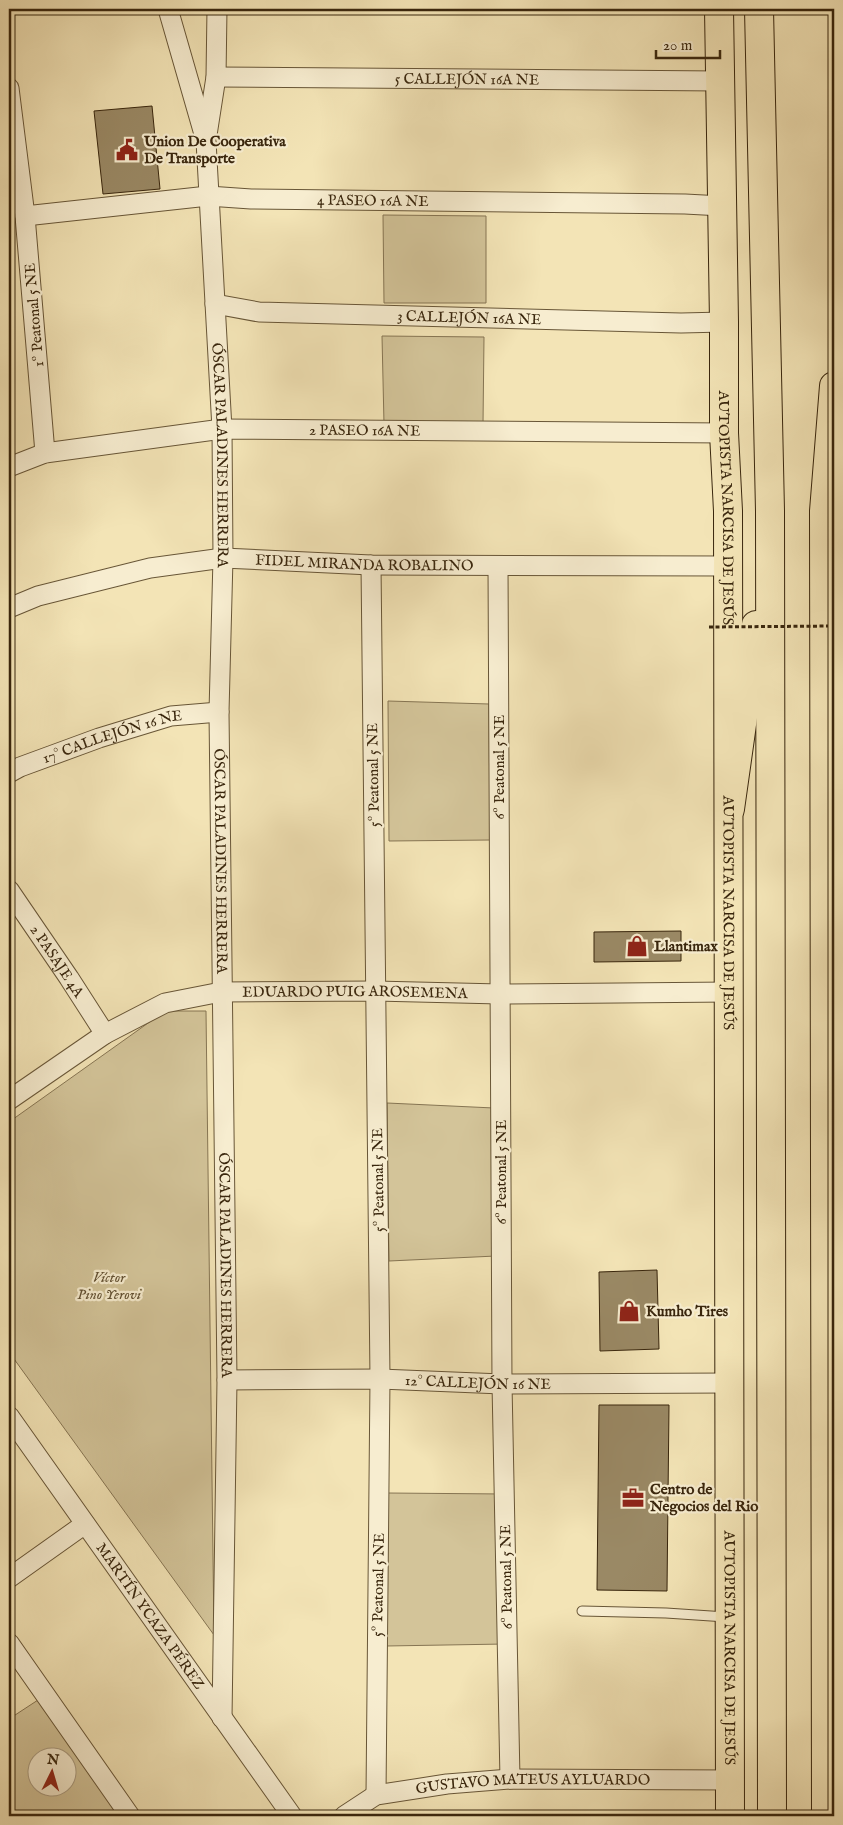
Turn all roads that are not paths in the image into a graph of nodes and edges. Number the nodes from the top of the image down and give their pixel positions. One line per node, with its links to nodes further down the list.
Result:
1 (168, 9): 10 (street, ÓSCAR PALADINES HERRERA)
2 (217, 9): 6 (street)
3 (718, 9): 7 (main road, AUTOPISTA NARCISA DE JESÚS)
4 (759, 9): 9 (main road)
5 (774, 9): 9 (main road)
6 (216, 76): 7 (street, 5 CALLEJÓN 16A NE); 10 (street)
7 (719, 81): 12 (main road, AUTOPISTA NARCISA DE JESÚS)
8 (9, 88): 13 (street, 1º Peatonal 5 NE)
9 (762, 133): 21 (main road)
10 (206, 141): 11 (street, ÓSCAR PALADINES HERRERA)
11 (208, 196): 12 (street, 4 PASEO 16A NE); 13 (street, 4 PASEO 16A NE); 14 (street, ÓSCAR PALADINES HERRERA)
12 (722, 206): 15 (main road, AUTOPISTA NARCISA DE JESÚS)
13 (25, 216): 19 (street, 1º Peatonal 5 NE)
14 (215, 304): 15 (street, 3 CALLEJÓN 16A NE); 17 (street, ÓSCAR PALADINES HERRERA)
15 (724, 322): 18 (main road, AUTOPISTA NARCISA DE JESÚS)
16 (834, 386): 22 (main road)
17 (222, 429): 18 (street, 2 PASEO 16A NE); 19 (street, 2 PASEO 16A NE); 23 (street, ÓSCAR PALADINES HERRERA)
18 (724, 433): 26 (main road, AUTOPISTA NARCISA DE JESÚS)
19 (45, 453): 20 (street, 2 PASEO 16A NE)
20 (9, 467)
21 (770, 534): 31 (main road); 57 (main road)
22 (824, 534): 27 (main road); 58 (main road)
23 (223, 558): 24 (street, FIDEL MIRANDA ROBALINO); 28 (street, FIDEL MIRANDA ROBALINO); 29 (street, ÓSCAR PALADINES HERRERA)
24 (371, 565): 25 (street, FIDEL MIRANDA ROBALINO); 33 (street, 5º Peatonal 5 NE)
25 (498, 566): 26 (street, FIDEL MIRANDA ROBALINO); 36 (street, 6º Peatonal 5 NE)
26 (728, 566): 31 (main road, AUTOPISTA NARCISA DE JESÚS)
27 (834, 602)
28 (9, 608)
29 (219, 712): 30 (street, 17° CALLEJÓN 16 NE); 34 (street, ÓSCAR PALADINES HERRERA)
30 (9, 773)
31 (730, 809): 35 (main road, AUTOPISTA NARCISA DE JESÚS)
32 (9, 890): 37 (street, 2 PASAJE 4A)
33 (376, 991): 34 (street, EDUARDO PUIG AROSEMENA); 36 (street, EDUARDO PUIG AROSEMENA); 39 (street, 5º Peatonal 5 NE)
34 (221, 992): 37 (street, EDUARDO PUIG AROSEMENA); 40 (street, ÓSCAR PALADINES HERRERA)
35 (730, 992): 36 (street, EDUARDO PUIG AROSEMENA); 41 (main road, AUTOPISTA NARCISA DE JESÚS)
36 (500, 994): 42 (street, 6º Peatonal 5 NE)
37 (104, 1034): 38 (street, EDUARDO PUIG AROSEMENA)
38 (9, 1100)
39 (380, 1379): 40 (street, 12° CALLEJÓN 16 NE); 42 (street, 12° CALLEJÓN 16 NE); 52 (street, 5º Peatonal 5 NE)
40 (227, 1380): 49 (street, ÓSCAR PALADINES HERRERA)
41 (730, 1383): 42 (street, 12° CALLEJÓN 16 NE); 47 (main road, AUTOPISTA NARCISA DE JESÚS)
42 (502, 1384): 50 (street, 6º Peatonal 5 NE)
43 (9, 1416): 44 (street, MARTÍN YCAZA PÉREZ)
44 (86, 1524): 45 (street); 49 (street, MARTÍN YCAZA PÉREZ)
45 (9, 1578)
46 (582, 1611): 47 (lane)
47 (730, 1617): 51 (main road, AUTOPISTA NARCISA DE JESÚS)
48 (9, 1643): 53 (street)
49 (222, 1718): 54 (street, MARTÍN YCAZA PÉREZ)
50 (510, 1779): 51 (street, GUSTAVO MATEUS AYLUARDO); 52 (street, GUSTAVO MATEUS AYLUARDO)
51 (730, 1780): 56 (main road, AUTOPISTA NARCISA DE JESÚS)
52 (376, 1795): 55 (street, GUSTAVO MATEUS AYLUARDO)
53 (130, 1816)
54 (292, 1816)
55 (344, 1816)
56 (730, 1816)
57 (772, 1816)
58 (826, 1816)

